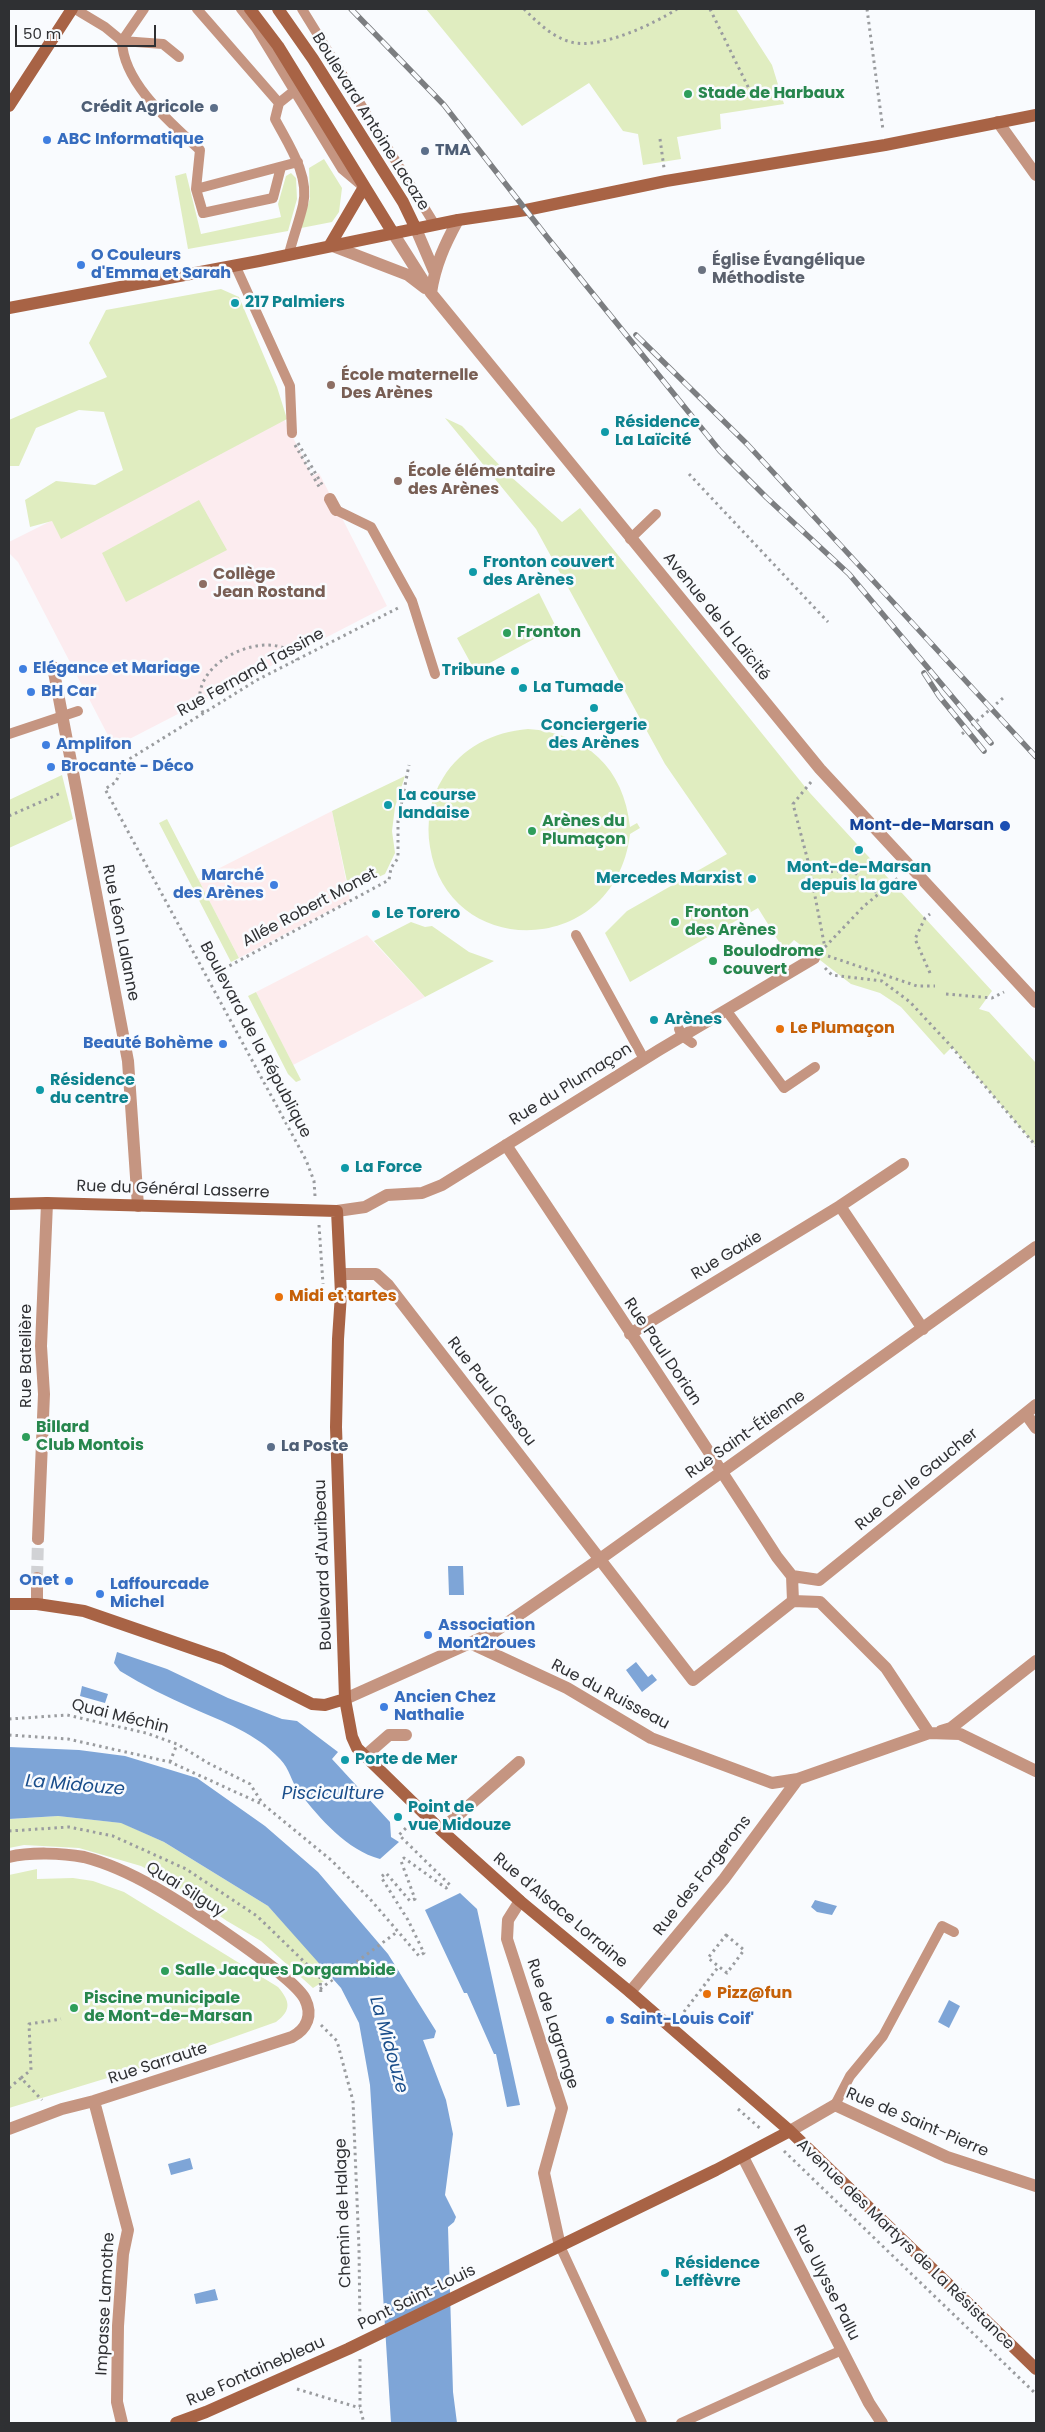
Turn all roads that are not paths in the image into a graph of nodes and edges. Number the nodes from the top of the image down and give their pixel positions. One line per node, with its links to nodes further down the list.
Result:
1 (74, 9): 8 (lane); 12 (main road)
2 (144, 9): 8 (lane)
3 (198, 9): 11 (lane)
4 (241, 9): 10 (lane)
5 (250, 9): 10 (main road)
6 (278, 9): 22 (main road, Boulevard Antoine Lacaze)
7 (302, 9): 21 (lane)
8 (122, 41): 9 (lane); 19 (lane)
9 (179, 57)
10 (299, 87): 11 (lane); 18 (main road)
11 (279, 103): 15 (lane)
12 (9, 106)
13 (1036, 115): 14 (main road)
14 (998, 122): 17 (street); 20 (main road)
15 (298, 162): 16 (lane); 25 (lane)
16 (280, 167): 19 (lane); 19 (lane)
17 (1036, 175)
18 (364, 187): 23 (main road); 24 (main road)
19 (196, 189)
20 (458, 220): 21 (main road); 27 (street)
21 (435, 225): 22 (main road)
22 (416, 228): 23 (main road); 27 (street)
23 (393, 233): 24 (main road); 28 (street, Avenue de la Laïcité)
24 (330, 245): 25 (main road); 28 (street)
25 (289, 254): 26 (main road)
26 (235, 265): 29 (main road); 30 (lane)
27 (434, 271): 28 (street)
28 (432, 292): 33 (street, Avenue de la Laïcité)
29 (9, 308)
30 (292, 433)
31 (331, 500): 35 (lane)
32 (656, 514): 33 (lane)
33 (630, 538): 41 (street, Avenue de la Laïcité)
34 (53, 667): 37 (street, Rue Léon Lalanne)
35 (435, 674)
36 (78, 711): 37 (lane)
37 (63, 716): 38 (lane); 49 (street, Rue Léon Lalanne)
38 (9, 734)
39 (576, 936): 43 (lane)
40 (814, 958): 42 (street, Rue du Plumaçon)
41 (1036, 1002)
42 (726, 1010): 43 (street, Rue du Plumaçon); 44 (lane)
43 (644, 1060): 45 (street, Rue du Plumaçon)
44 (815, 1068)
45 (506, 1145): 51 (street, Rue du Plumaçon); 55 (street, Rue Paul Dorian)
46 (902, 1164): 50 (street, Rue Gaxie)
47 (47, 1203): 48 (main road, Rue du Général Lasserre); 49 (main road, Rue du Général Lasserre); 60 (street, Rue Batelière)
48 (9, 1204)
49 (138, 1206): 51 (main road, Rue du Général Lasserre)
50 (840, 1206): 54 (street); 55 (street, Rue Gaxie)
51 (337, 1211): 53 (main road, Boulevard d'Auribeau)
52 (1036, 1247): 54 (street, Rue Saint-Étienne)
53 (341, 1274): 61 (street, Rue Paul Cassou); 71 (main road, Boulevard d'Auribeau)
54 (923, 1329): 59 (street, Rue Saint-Étienne)
55 (630, 1334): 59 (street, Rue Paul Dorian)
56 (1036, 1405): 57 (street, Rue Cel le Gaucher)
57 (1026, 1414): 58 (street); 64 (street, Rue Cel le Gaucher)
58 (1036, 1428)
59 (722, 1472): 61 (street, Rue Saint-Étienne); 62 (street, Rue Paul Dorian)
60 (38, 1539)
61 (600, 1559): 65 (street); 69 (street, Rue Saint-Étienne)
62 (792, 1576): 64 (street); 65 (street)
63 (38, 1578): 68 (street)
64 (819, 1580): 66 (street)
65 (793, 1602): 66 (street)
66 (820, 1602): 72 (street)
67 (9, 1604): 68 (main road)
68 (37, 1604): 71 (main road)
69 (470, 1643): 71 (street); 78 (street, Rue du Ruisseau)
70 (1036, 1661): 72 (street)
71 (345, 1699): 74 (main road, Boulevard d'Auribeau)
72 (929, 1733): 77 (street, Rue du Ruisseau); 78 (street, Rue du Ruisseau)
73 (406, 1735): 75 (street)
74 (352, 1737): 75 (main road, Rue d'Alsace Lorraine)
75 (366, 1756): 79 (main road, Rue d'Alsace Lorraine)
76 (519, 1762): 79 (street)
77 (1036, 1771)
78 (798, 1779): 83 (street, Rue des Forgerons)
79 (441, 1830): 81 (main road, Rue d'Alsace Lorraine)
80 (9, 1857): 84 (street, Quai Silguy)
81 (520, 1901): 83 (main road, Rue d'Alsace Lorraine); 91 (street, Rue de Lagrange)
82 (954, 1932): 86 (lane)
83 (630, 1992): 88 (main road, Rue d'Alsace Lorraine)
84 (308, 2018): 85 (street, Rue Sarraute)
85 (94, 2101): 87 (street, Rue Sarraute); 95 (street, Impasse Lamothe)
86 (835, 2104): 88 (street, Rue de Saint-Pierre); 90 (street, Rue de Saint-Pierre)
87 (9, 2128)
88 (790, 2131): 89 (main road, Pont Saint-Louis); 94 (main road, Avenue des Martyrs de La Résistance)
89 (738, 2159): 91 (main road, Pont Saint-Louis); 93 (street, Rue Ulysse Pallu)
90 (1036, 2186)
91 (560, 2246): 92 (main road, Pont Saint-Louis); 97 (lane)
92 (354, 2350): 96 (main road, Rue Fontainebleau)
93 (842, 2350): 98 (lane); 99 (street, Rue Ulysse Pallu)
94 (1036, 2369)
95 (122, 2423)
96 (176, 2423)
97 (642, 2423)
98 (681, 2423)
99 (882, 2423)

